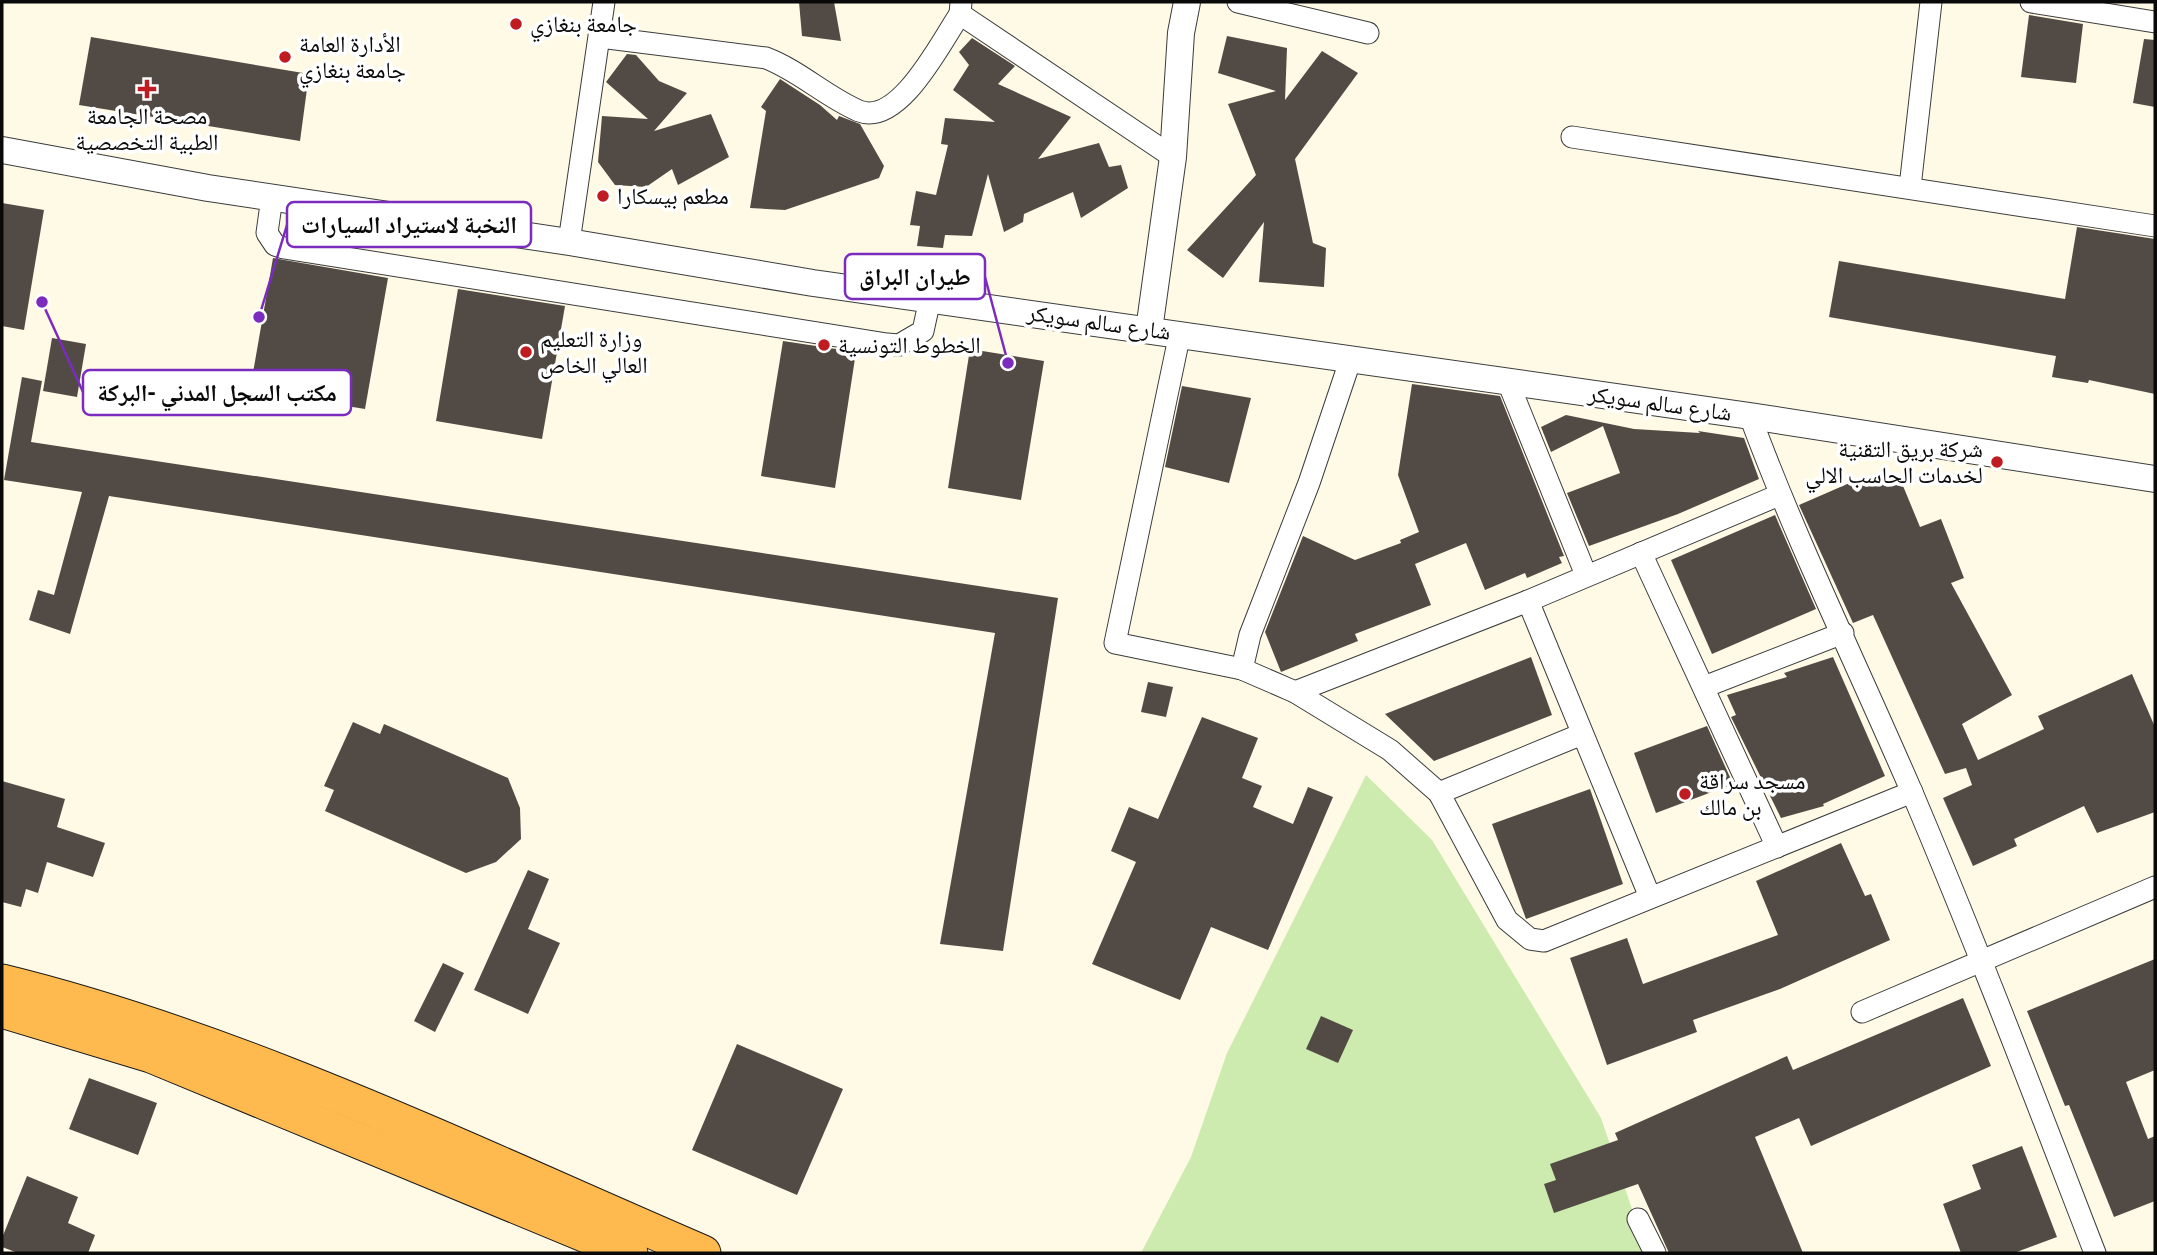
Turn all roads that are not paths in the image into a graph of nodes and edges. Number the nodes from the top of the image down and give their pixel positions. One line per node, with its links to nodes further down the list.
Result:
1 (604, 2): 9 (street)
2 (1187, 2): 12 (street)
3 (1238, 2): 8 (street)
4 (1931, 2): 13 (street)
5 (2031, 2): 7 (street)
6 (961, 8): 9 (street); 12 (street)
7 (2155, 22)
8 (1368, 33)
9 (600, 37): 16 (street)
10 (1572, 138): 13 (street)
11 (2, 150): 14 (street, شارع سالم سويكر)
12 (1173, 157): 18 (street)
13 (1910, 187): 15 (street)
14 (271, 197): 16 (street, شارع سالم سويكر); 17 (street)
15 (2155, 226)
16 (569, 242): 17 (street, شارع سالم سويكر)
17 (930, 299): 18 (street, شارع سالم سويكر)
18 (1149, 330): 19 (street, شارع سالم سويكر)
19 (1180, 333): 20 (street, شارع سالم سويكر); 29 (street)
20 (1350, 361): 21 (street, شارع سالم سويكر); 29 (street)
21 (1508, 382): 22 (street, شارع سالم سويكر); 26 (street)
22 (1750, 416): 23 (street, شارع سالم سويكر); 24 (street)
23 (2155, 479)
24 (1779, 495): 25 (street); 28 (street)
25 (1641, 553): 26 (street); 30 (street)
26 (1586, 575): 27 (street)
27 (1528, 601): 31 (street); 32 (street)
28 (1843, 633): 30 (street); 33 (street)
29 (1242, 669): 31 (street)
30 (1704, 687): 35 (street)
31 (1295, 692): 34 (street)
32 (1582, 734): 34 (street); 37 (street)
33 (1912, 792): 35 (street); 38 (street)
34 (1439, 793): 37 (street)
35 (1777, 847): 37 (street)
36 (2155, 887): 38 (street)
37 (1650, 897)
38 (1982, 961): 41 (street); 46 (street)
39 (2, 982): 44 (highway)
40 (2, 1010): 43 (highway)
41 (1862, 1012)
42 (1639, 1219): 45 (street)
43 (630, 1253)
44 (703, 1253)
45 (1655, 1253)
46 (2095, 1253)

